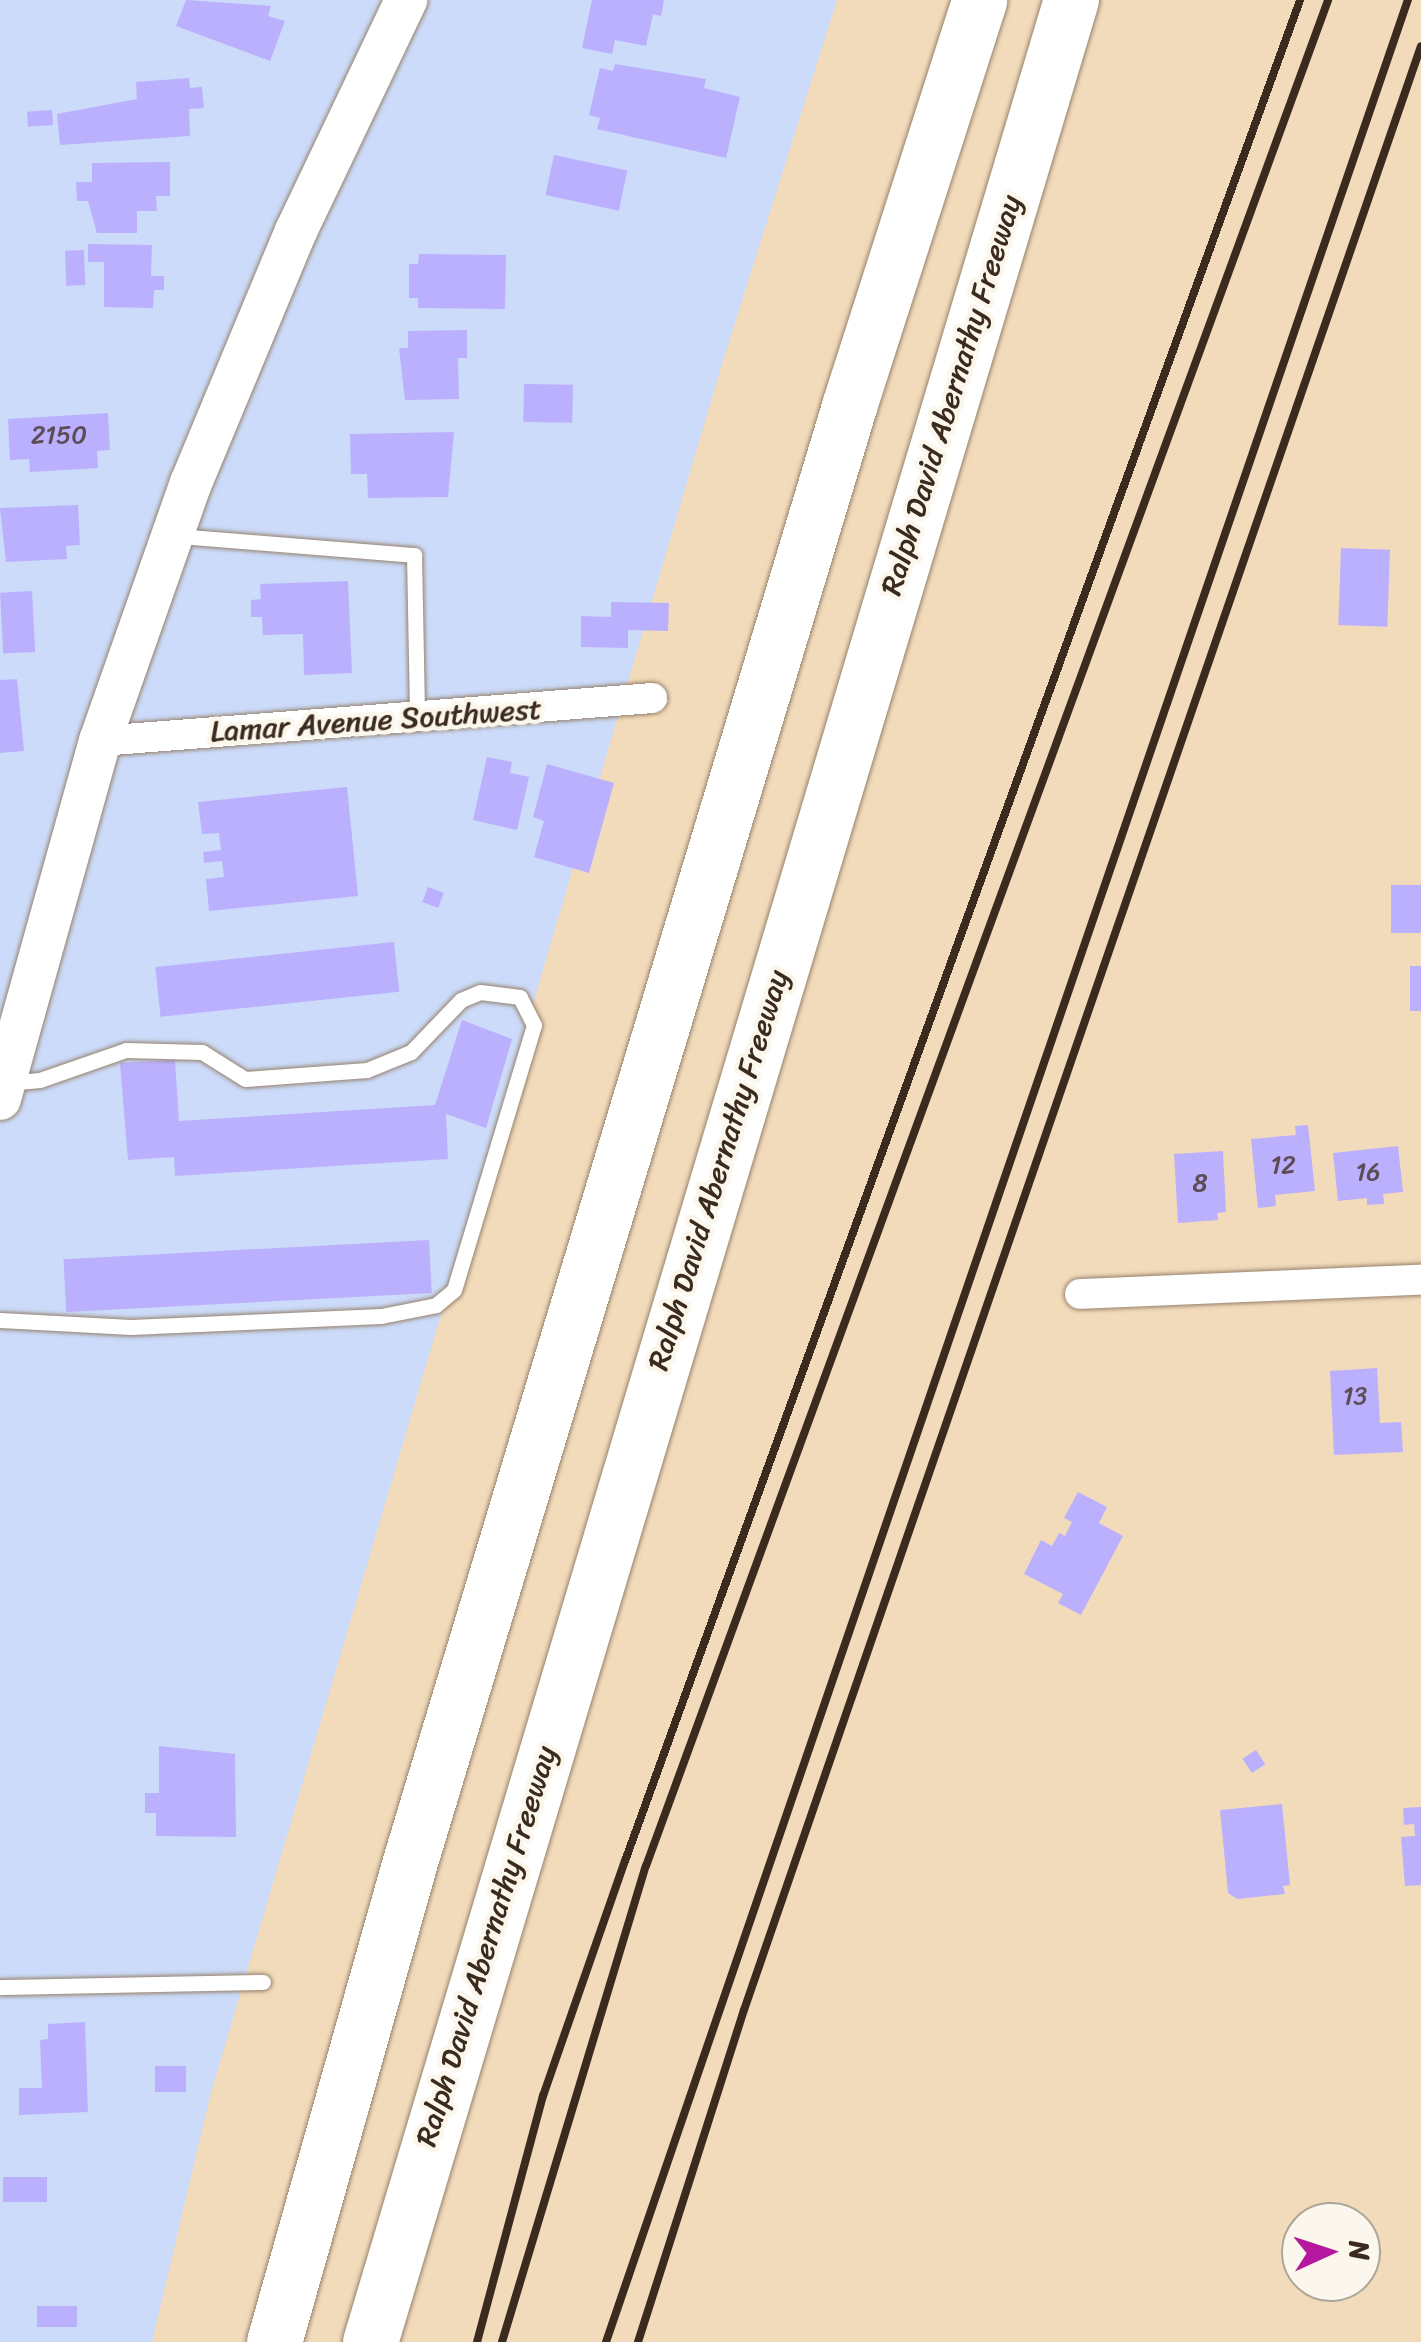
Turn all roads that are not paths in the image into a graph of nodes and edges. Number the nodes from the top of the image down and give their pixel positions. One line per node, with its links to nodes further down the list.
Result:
1 (406, 0): 4 (main road)
2 (979, 0): 14 (highway)
3 (1071, 0): 15 (highway, Ralph David Abernathy Freeway)
4 (174, 536): 6 (lane); 7 (main road)
5 (652, 698): 6 (street, Lamar Avenue Southwest)
6 (418, 716): 7 (street, Lamar Avenue Southwest)
7 (100, 741): 8 (main road)
8 (2, 1091): 11 (lane)
9 (1421, 1280): 10 (street)
10 (1080, 1294)
11 (0, 1320)
12 (263, 1982): 13 (lane)
13 (0, 1987)
14 (274, 2342)
15 (370, 2342)

